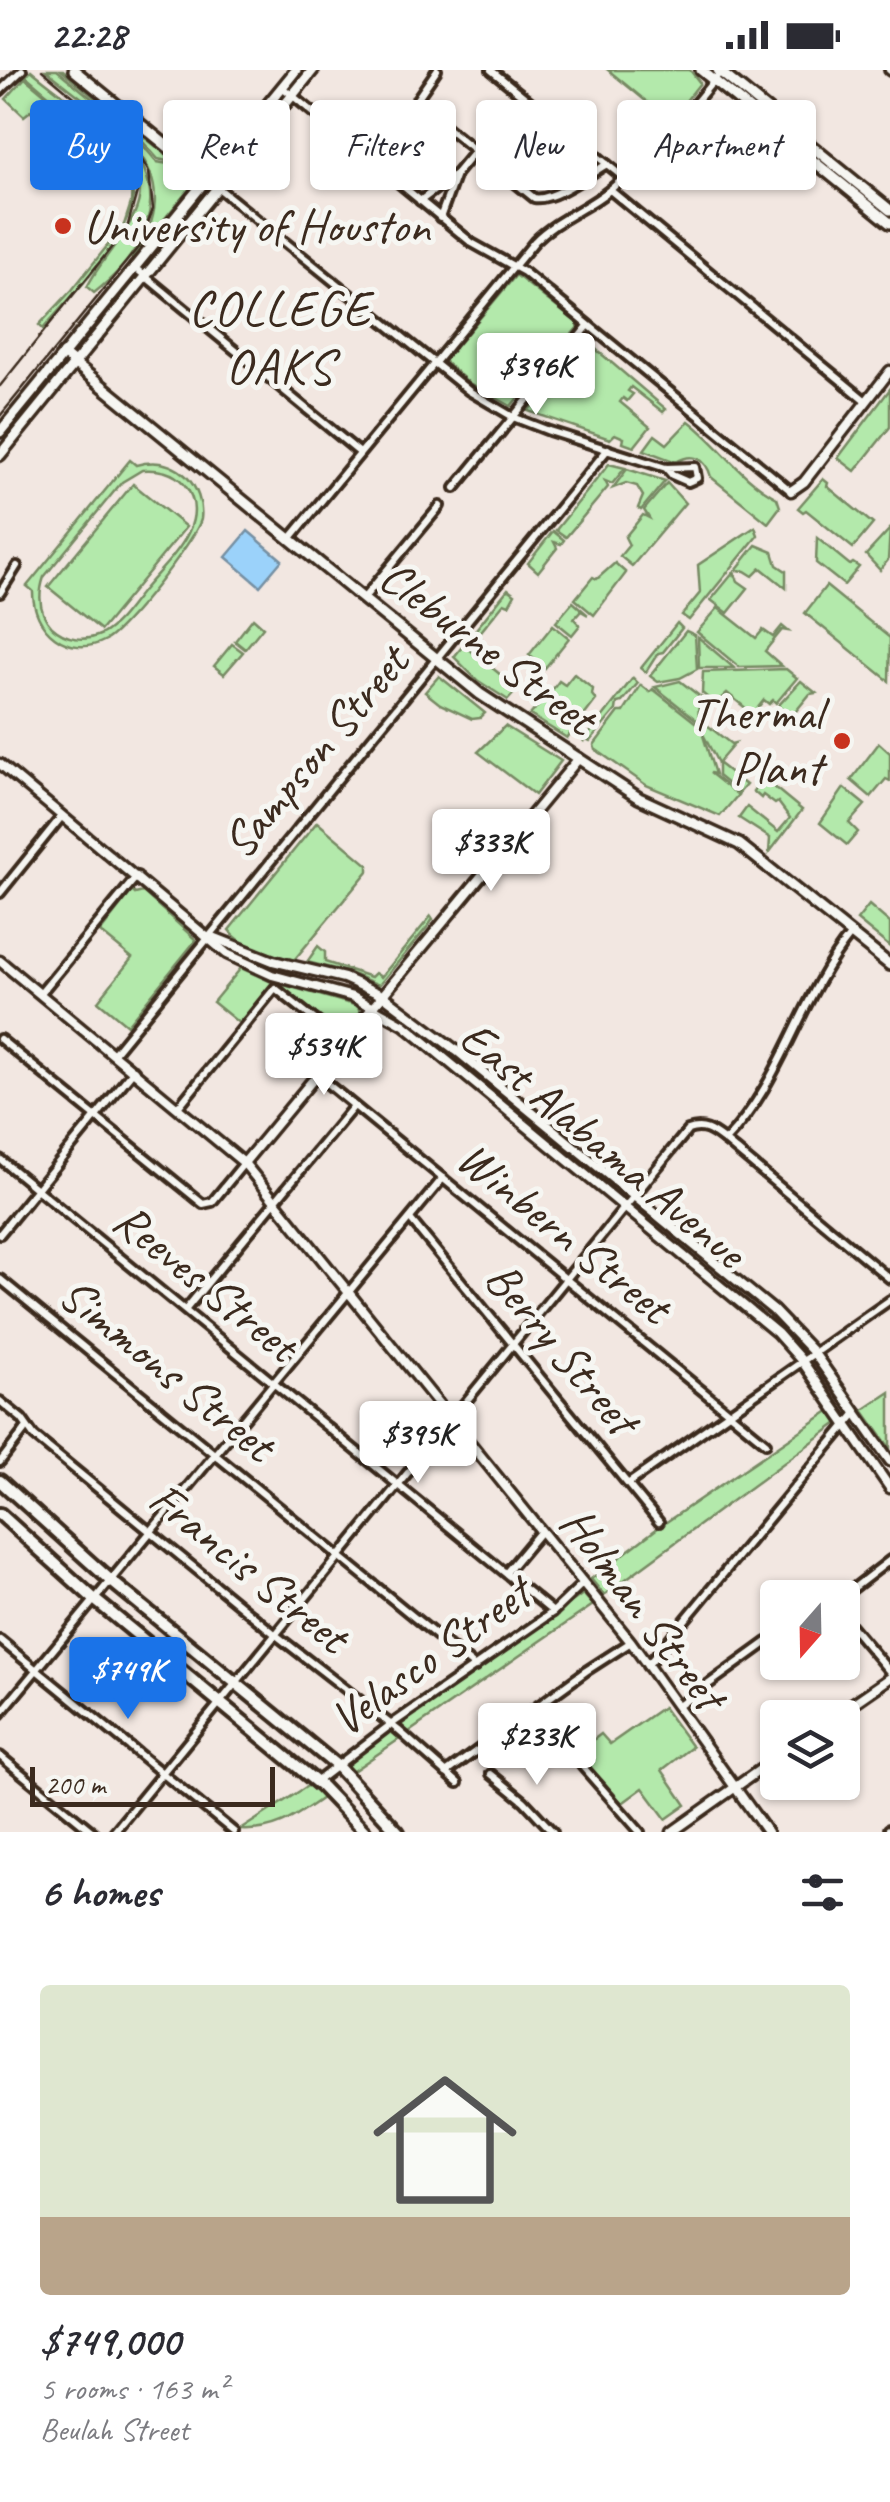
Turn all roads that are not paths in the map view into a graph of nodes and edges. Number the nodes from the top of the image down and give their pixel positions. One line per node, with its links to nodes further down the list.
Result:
1 (22, 70): 10 (street)
2 (74, 70): 15 (main road)
3 (296, 70): 9 (main road)
4 (312, 70): 11 (main road)
5 (437, 70): 16 (street)
6 (491, 70): 17 (street)
7 (700, 70): 8 (main road)
8 (719, 73): 14 (street); 20 (main road)
9 (282, 87): 11 (street); 12 (main road)
10 (0, 91)
11 (292, 95): 13 (main road); 28 (street)
12 (271, 100)
13 (288, 100)
14 (697, 100)
15 (163, 143)
16 (475, 151): 17 (street); 19 (street)
17 (607, 164): 18 (street)
18 (617, 172)
19 (456, 174)
20 (847, 182): 29 (main road); 31 (main road)
21 (617, 184): 27 (street)
22 (196, 190): 33 (main road)
23 (215, 190): 34 (main road)
24 (221, 190): 38 (street)
25 (435, 190): 28 (street)
26 (450, 190): 30 (street)
27 (610, 190): 32 (street); 40 (street)
28 (420, 201): 30 (street)
29 (890, 210)
30 (440, 218): 32 (street)
31 (890, 223)
32 (514, 266): 35 (street); 38 (street)
33 (134, 268): 34 (street); 36 (main road)
34 (146, 277): 37 (main road); 45 (street)
35 (588, 326): 41 (street); 48 (street)
36 (63, 354): 37 (main road, Cleburne Street); 42 (main road)
37 (74, 363): 43 (main road); 50 (main road, Cleburne Street)
38 (432, 364): 41 (street); 45 (street)
39 (890, 370): 40 (street)
40 (866, 402): 48 (street)
41 (513, 417): 44 (street); 47 (street)
42 (0, 432)
43 (2, 447)
44 (608, 449): 46 (street); 54 (street, Sampson Street)
45 (360, 453): 50 (street)
46 (666, 468): 46 (street)
47 (455, 488)
48 (792, 492)
49 (440, 506): 53 (street)
50 (290, 540): 53 (main road, Cleburne Street)
51 (18, 566): 52 (street)
52 (0, 592)
53 (364, 599): 54 (main road, Cleburne Street)
54 (436, 660): 55 (main road, Cleburne Street); 61 (street, Sampson Street)
55 (579, 758): 60 (main road, Cleburne Street); 65 (street)
56 (0, 764): 57 (street, East Alabama Avenue)
57 (62, 816): 58 (street, East Alabama Avenue); 59 (street)
58 (137, 876): 61 (street, East Alabama Avenue); 64 (street)
59 (0, 893)
60 (852, 933): 63 (main road, Cleburne Street); 75 (street)
61 (209, 936): 65 (street, East Alabama Avenue); 66 (street, East Alabama Avenue); 69 (street, Sampson Street)
62 (0, 961): 64 (street, Holman Street)
63 (890, 964)
64 (40, 994): 69 (street, Holman Street)
65 (384, 996): 66 (street); 80 (street, East Alabama Avenue)
66 (375, 1007): 68 (street); 82 (street, East Alabama Avenue)
67 (0, 1039): 74 (street)
68 (344, 1043): 71 (street); 72 (street)
69 (114, 1053): 70 (street, Holman Street)
70 (134, 1070): 72 (street, Holman Street); 74 (street)
71 (318, 1076): 73 (street, Winbern Street); 77 (street)
72 (179, 1106): 77 (street, Holman Street)
73 (354, 1106): 78 (street, Winbern Street); 81 (street)
74 (96, 1118): 77 (street); 79 (street)
75 (725, 1141): 80 (street); 88 (street)
76 (0, 1159): 79 (street, Reeves Street)
77 (244, 1163): 81 (street, Holman Street)
78 (443, 1178): 83 (street); 87 (street, Winbern Street)
79 (37, 1190): 84 (street); 92 (street, Reeves Street)
80 (635, 1195): 82 (street); 85 (street, East Alabama Avenue)
81 (276, 1203): 90 (street, Holman Street); 92 (street)
82 (624, 1207): 87 (street); 89 (street, East Alabama Avenue)
83 (410, 1219): 90 (street); 93 (street, Berry Street)
84 (0, 1234)
85 (726, 1270): 89 (street); 94 (street, East Alabama Avenue)
86 (0, 1278): 104 (street, Simmons Street)
87 (566, 1279): 93 (street); 98 (street, Winbern Street)
88 (890, 1279)
89 (716, 1282): 95 (street, East Alabama Avenue)
90 (349, 1292): 96 (street); 100 (street, Holman Street)
91 (890, 1300): 94 (street)
92 (186, 1309): 96 (street, Reeves Street)
93 (514, 1343): 100 (street); 109 (street, Berry Street)
94 (814, 1353): 95 (street); 99 (street, East Alabama Avenue)
95 (802, 1362): 98 (street); 101 (street, East Alabama Avenue)
96 (274, 1382): 104 (street); 108 (street, Reeves Street)
97 (0, 1400): 102 (street, Francis Street)
98 (728, 1412): 103 (street, Winbern Street); 109 (street)
99 (856, 1414): 101 (street); 105 (street, East Alabama Avenue)
100 (452, 1418): 108 (street); 114 (street, Holman Street)
101 (844, 1424): 110 (street, East Alabama Avenue); 128 (street)
102 (27, 1427): 106 (street); 113 (street, Francis Street)
103 (766, 1443)
104 (216, 1454): 113 (street); 115 (street, Simmons Street)
105 (890, 1461)
106 (0, 1462)
107 (0, 1481): 118 (main road)
108 (397, 1483): 115 (street); 117 (street, Reeves Street)
109 (629, 1483): 112 (street, Berry Street)
110 (890, 1488)
111 (0, 1514): 121 (main road)
112 (659, 1522)
113 (153, 1532): 118 (street); 123 (street, Francis Street)
114 (541, 1532): 117 (street); 120 (street, Holman Street)
115 (339, 1555): 123 (street); 129 (street, Simmons Street)
116 (890, 1560): 119 (street)
117 (506, 1573): 122 (street, Reeves Street)
118 (110, 1580): 121 (street); 132 (main road)
119 (860, 1582)
120 (583, 1583): 122 (street, Velasco Street); 126 (street, Holman Street)
121 (94, 1598): 130 (street); 134 (main road)
122 (553, 1612): 129 (street, Velasco Street)
123 (276, 1636): 132 (street); 137 (street, Francis Street)
124 (860, 1638): 131 (street)
125 (0, 1640): 130 (street)
126 (631, 1642): 128 (street, Holman Street); 142 (street)
127 (760, 1648): 135 (street)
128 (647, 1666): 135 (street, Holman Street)
129 (475, 1667): 137 (street, Velasco Street)
130 (36, 1670): 136 (street); 143 (street)
131 (890, 1675): 133 (street)
132 (237, 1684): 134 (street); 139 (main road)
133 (856, 1700)
134 (221, 1703): 143 (street); 145 (main road)
135 (676, 1708): 147 (street, Holman Street)
136 (0, 1714)
137 (390, 1726): 139 (street, Velasco Street); 142 (street, Francis Street)
138 (0, 1756): 148 (street)
139 (337, 1766): 145 (street, Velasco Street); 152 (main road)
140 (582, 1766): 154 (street)
141 (760, 1769): 147 (street)
142 (446, 1772): 146 (street, Francis Street)
143 (163, 1773): 149 (street); 150 (street)
144 (491, 1774): 153 (street)
145 (316, 1782): 151 (main road)
146 (458, 1784)
147 (735, 1787): 155 (street); 156 (street, Holman Street)
148 (92, 1832)
149 (114, 1832)
150 (234, 1832)
151 (365, 1832)
152 (398, 1832)
153 (554, 1832)
154 (640, 1832)
155 (672, 1832)
156 (766, 1832)

